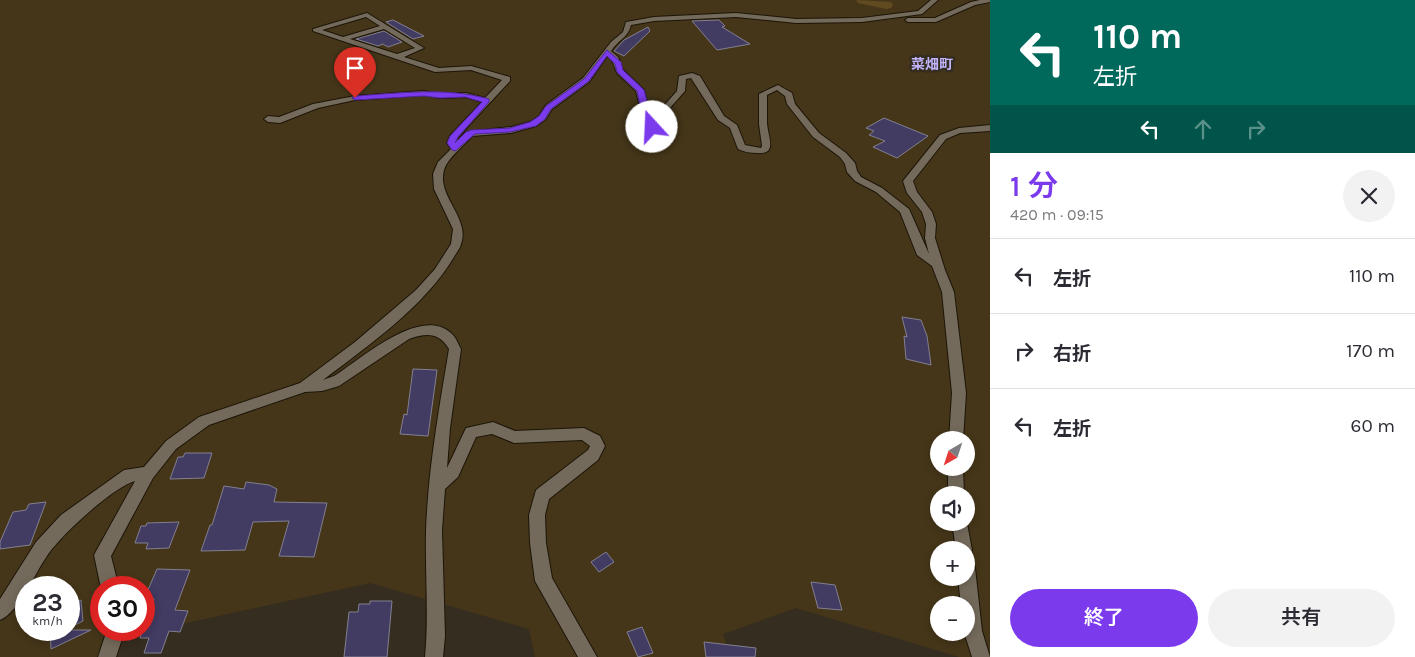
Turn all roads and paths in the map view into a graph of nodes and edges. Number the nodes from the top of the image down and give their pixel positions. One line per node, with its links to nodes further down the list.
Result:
1 (936, 0): 3 (street)
2 (990, 0): 3 (street)
3 (881, 18): 6 (street)
4 (386, 26): 5 (street); 5 (street); 7 (street)
5 (342, 38): 7 (street)
6 (607, 52): 11 (street); 12 (street)
7 (399, 56): 8 (street)
8 (487, 101): 9 (street); 11 (street)
9 (268, 119)
10 (990, 128): 12 (street)
11 (455, 149): 13 (street)
12 (938, 265): 14 (street)
13 (305, 387): 15 (street); 16 (street)
14 (957, 431)
15 (148, 474): 17 (street); 19 (street)
16 (439, 485): 22 (street); 23 (street)
17 (107, 576)
18 (968, 586): 24 (street)
19 (0, 611)
20 (112, 641): 21 (street)
21 (107, 657)
22 (434, 657)
23 (588, 657)
24 (981, 657)

